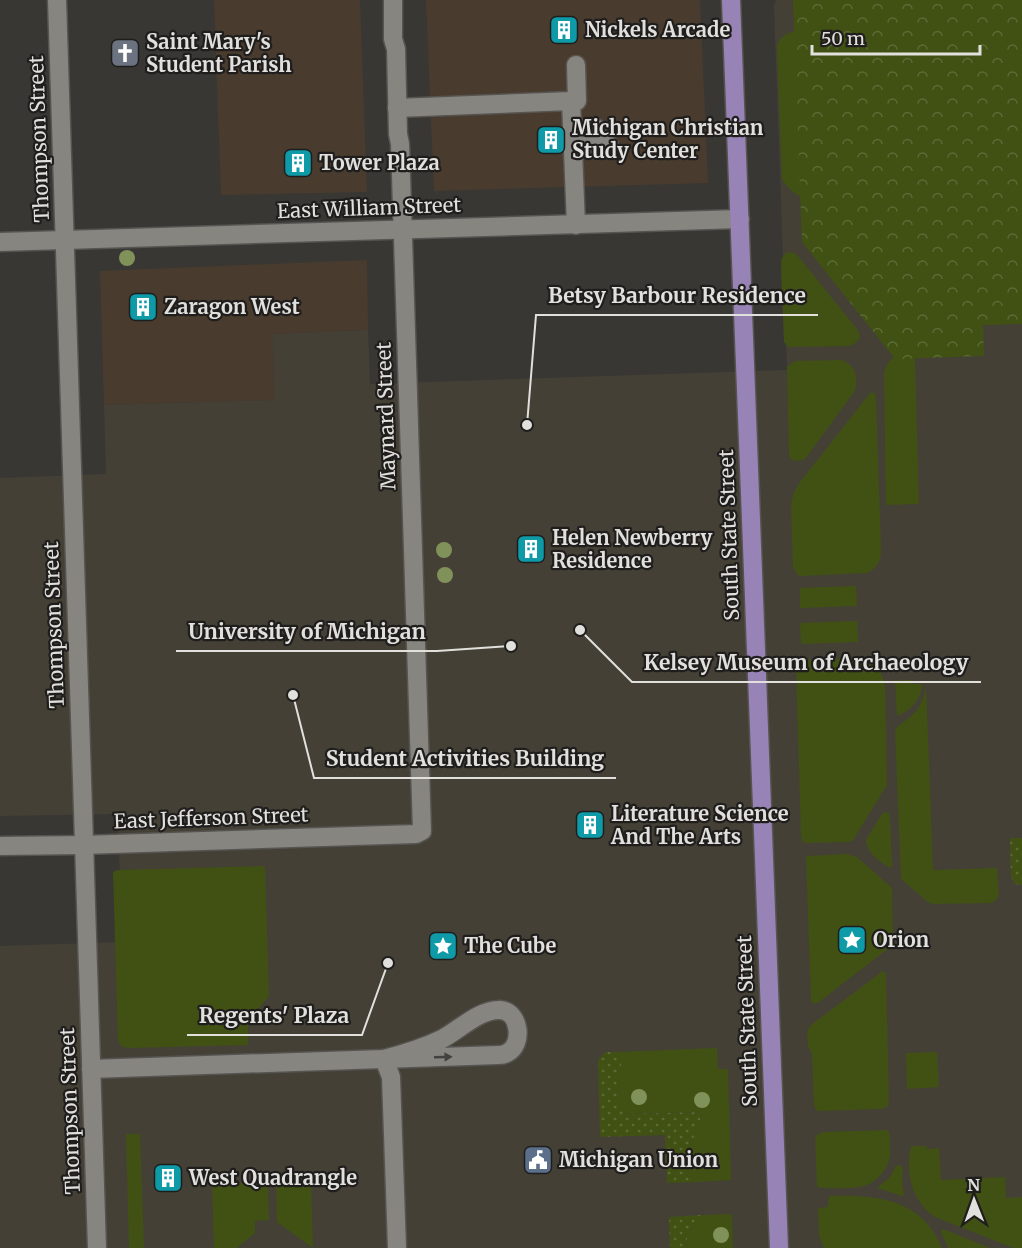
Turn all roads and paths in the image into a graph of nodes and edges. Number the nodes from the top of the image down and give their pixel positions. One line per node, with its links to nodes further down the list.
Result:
1 (57, 0): 13 (street, Thompson Street)
2 (393, 0): 6 (street, Maynard Street)
3 (731, 0): 10 (main road, South State Street)
4 (576, 65): 5 (street)
5 (571, 101): 6 (street); 8 (street)
6 (398, 108): 12 (street, Maynard Street)
7 (596, 128): 8 (street)
8 (572, 138): 9 (street); 11 (street)
9 (609, 145)
10 (740, 219): 11 (street, East William Street); 22 (main road, South State Street)
11 (576, 225): 12 (street, East William Street)
12 (403, 230): 13 (street, East William Street); 15 (street, Maynard Street)
13 (65, 240): 14 (street, East William Street); 16 (street, Thompson Street)
14 (0, 242)
15 (422, 831): 16 (street, East Jefferson Street)
16 (83, 845): 17 (street, East Jefferson Street); 19 (street, Thompson Street)
17 (0, 846)
18 (384, 1059): 18 (street, one-way to 18); 19 (street); 21 (street)
19 (91, 1070): 20 (street, Thompson Street)
20 (97, 1248)
21 (397, 1248)
22 (779, 1248)

